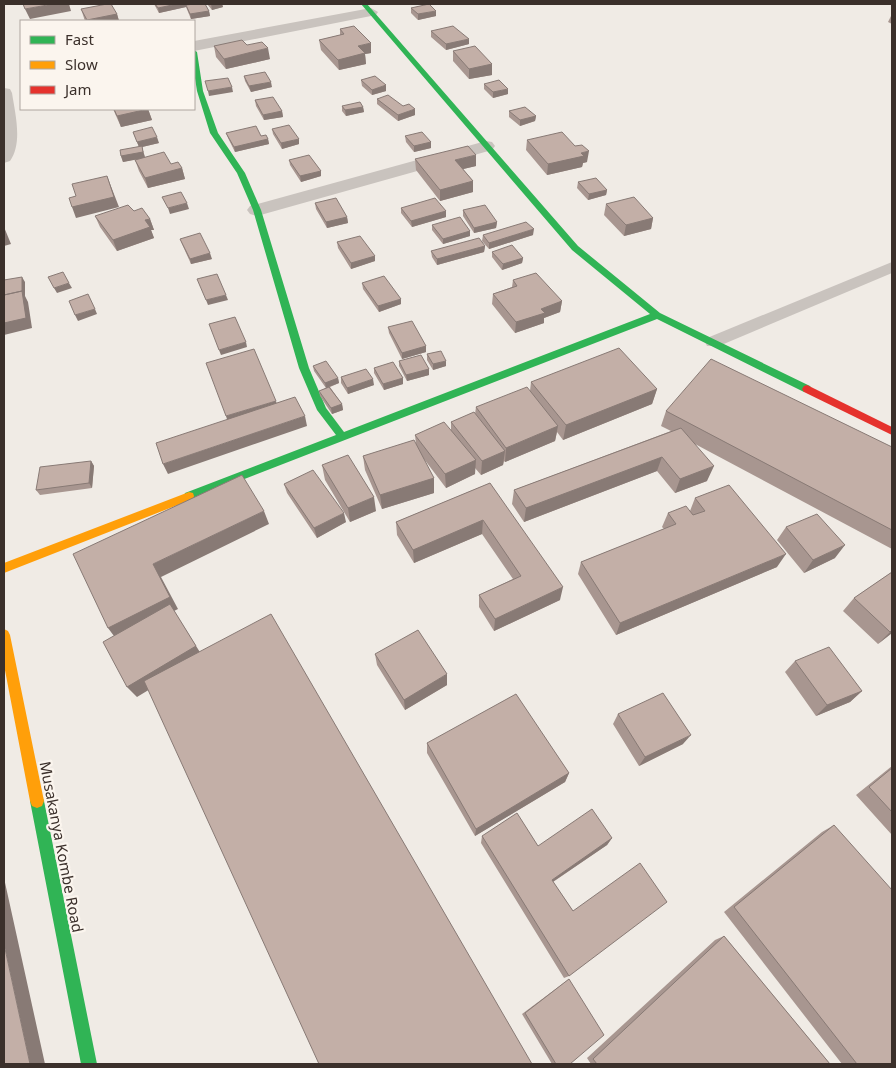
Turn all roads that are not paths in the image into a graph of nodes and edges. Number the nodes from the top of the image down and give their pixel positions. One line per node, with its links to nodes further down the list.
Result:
1 (367, 8): 2 (street); 6 (street)
2 (195, 46)
3 (195, 58): 8 (street)
4 (20, 89): 5 (street)
5 (4, 94): 7 (street)
6 (486, 146): 8 (street); 10 (street)
7 (4, 157)
8 (257, 210): 13 (street)
9 (892, 267): 11 (lane)
10 (657, 315): 11 (street); 13 (street)
11 (713, 342): 12 (street)
12 (892, 431)
13 (342, 436): 14 (street)
14 (4, 568)
15 (4, 635): 16 (street, Musakanya Kombe Road)
16 (89, 1064)

